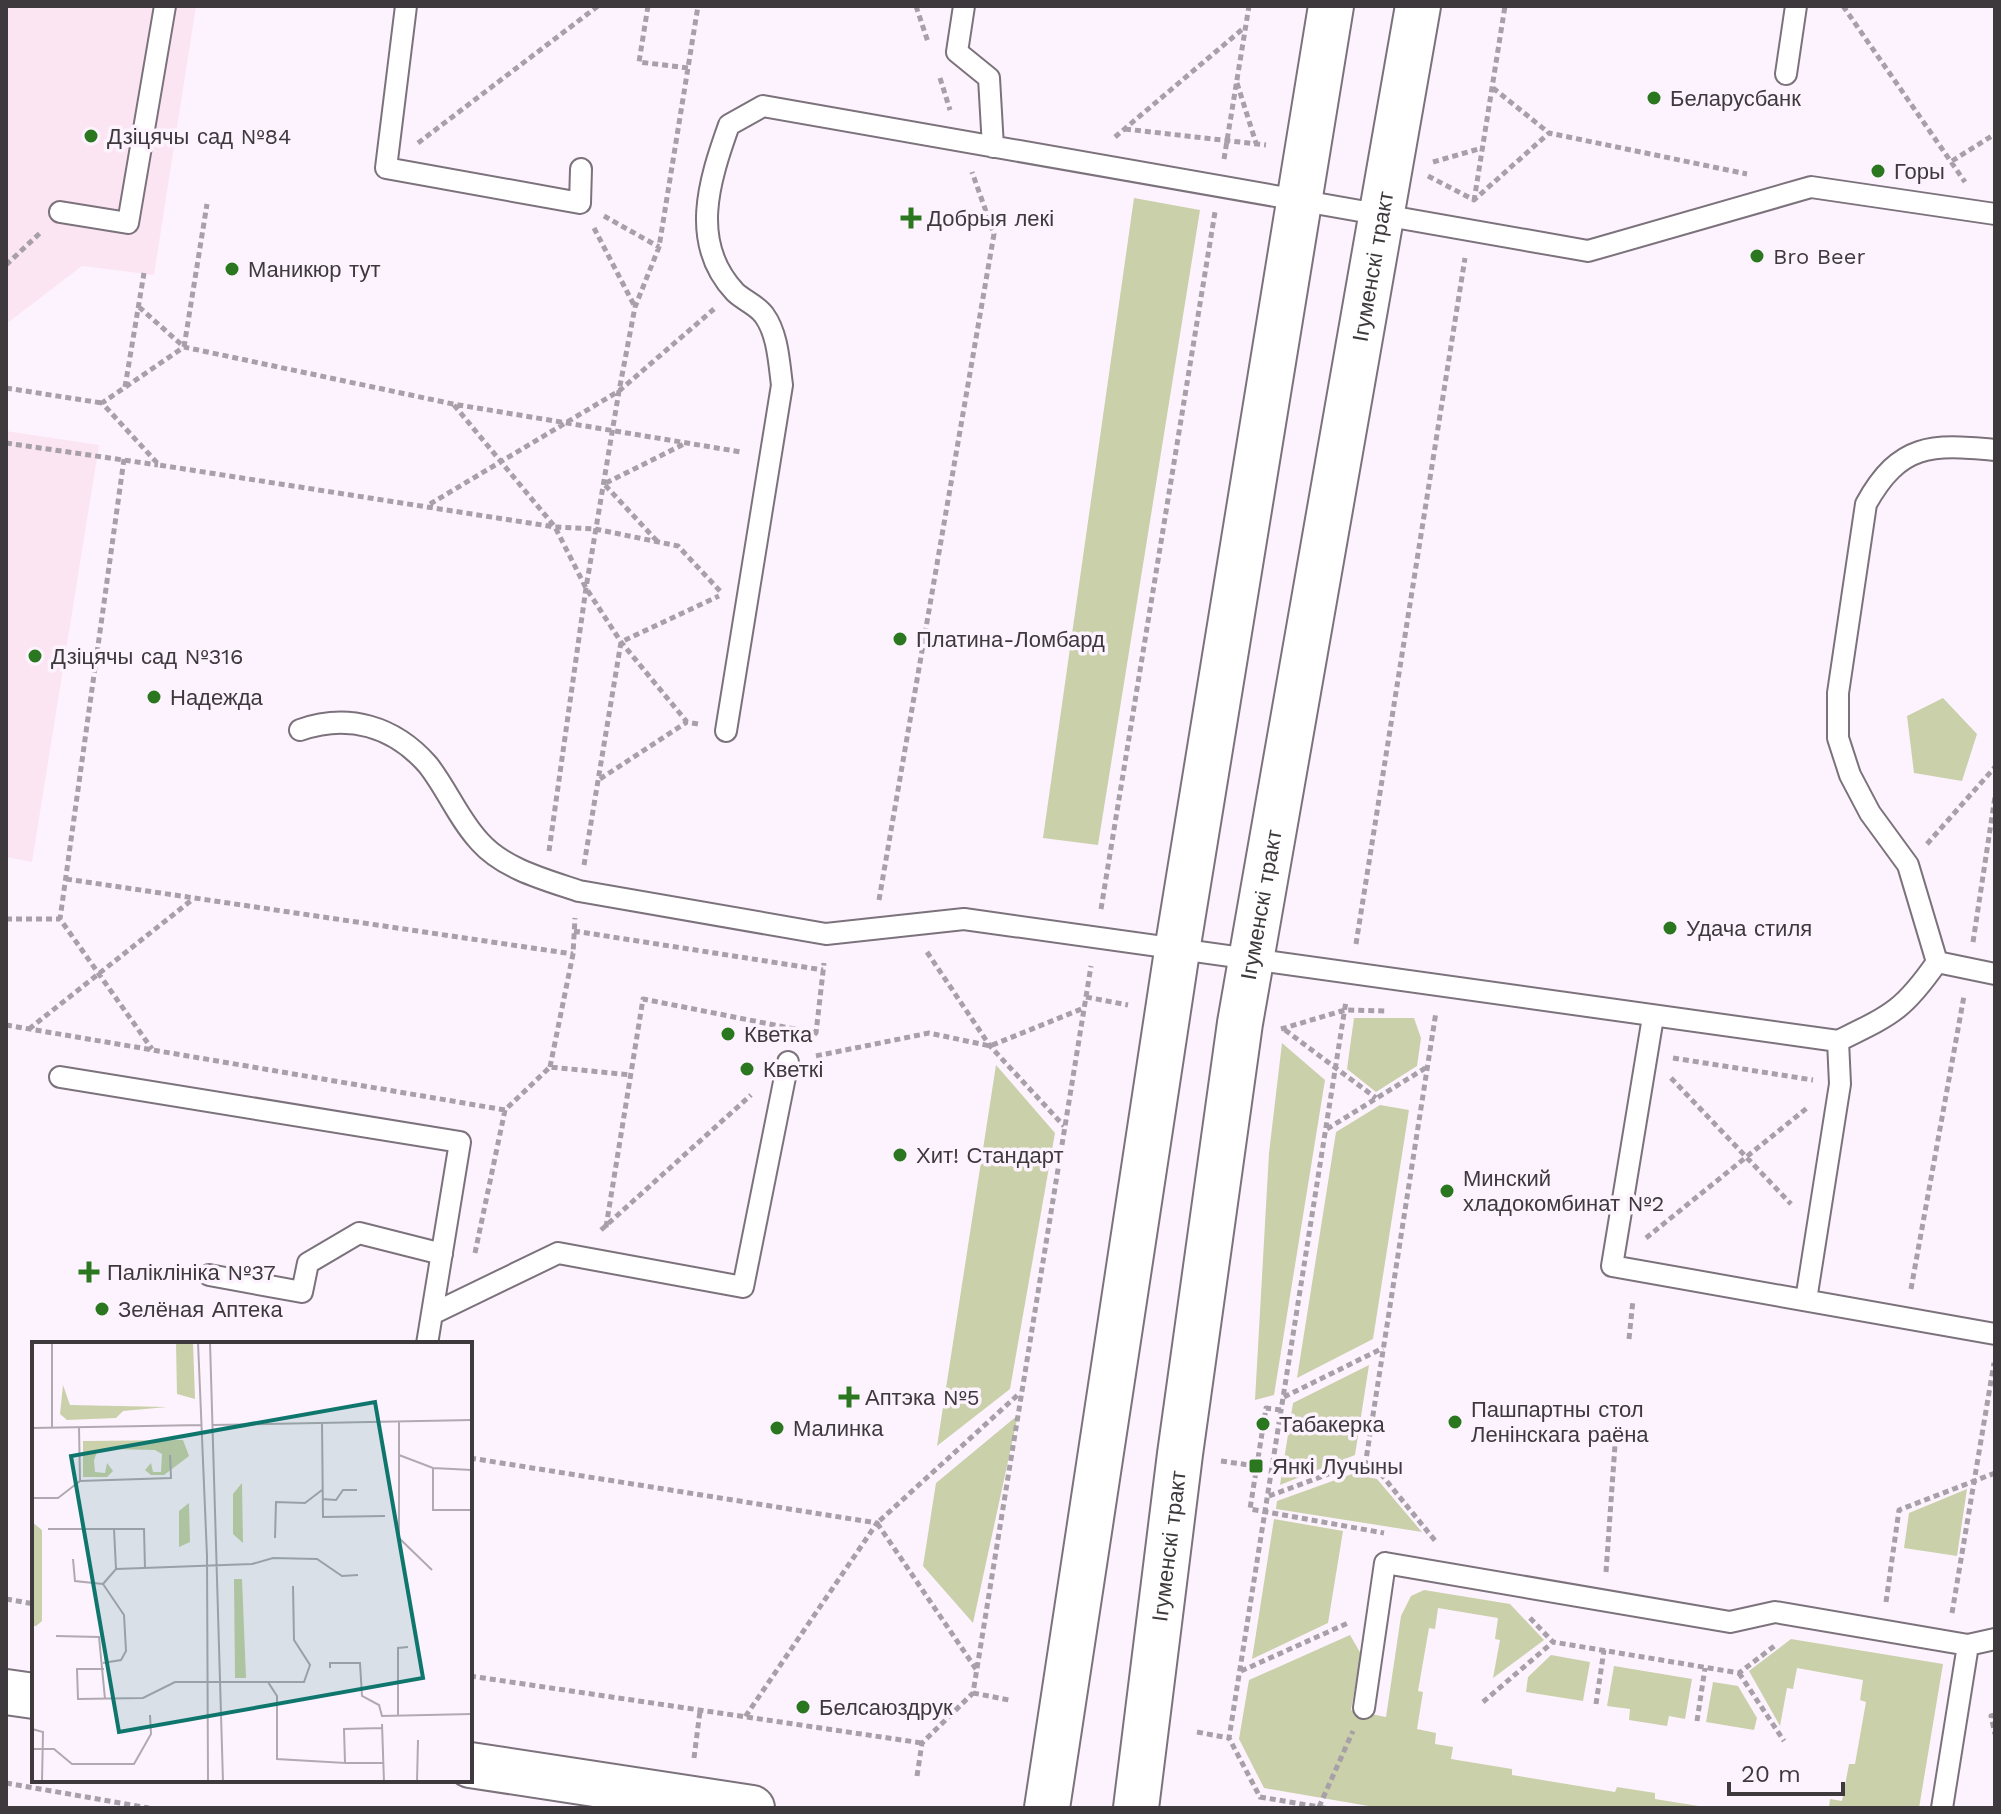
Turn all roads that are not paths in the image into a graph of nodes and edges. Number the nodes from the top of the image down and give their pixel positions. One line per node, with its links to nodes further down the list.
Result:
1 (165, 6): 11 (lane)
2 (406, 6): 9 (lane)
3 (964, 6): 8 (lane)
4 (1331, 6): 10 (main road)
5 (1418, 6): 13 (main road, Ігуменскі тракт)
6 (1796, 6): 7 (lane)
7 (1786, 74)
8 (993, 147): 10 (lane); 16 (lane)
9 (581, 169)
10 (1301, 202): 13 (lane); 17 (main road)
11 (60, 212)
12 (1990, 213): 13 (lane)
13 (1384, 215): 18 (main road, Ігуменскі тракт)
14 (1995, 450): 19 (lane)
15 (300, 730): 17 (lane)
16 (726, 731)
17 (1177, 951): 18 (lane); 38 (main road)
18 (1252, 961): 21 (lane); 39 (main road, Ігуменскі тракт)
19 (1937, 962): 20 (lane); 22 (lane)
20 (1995, 974)
21 (1653, 1017): 22 (lane); 27 (lane)
22 (1838, 1041): 27 (lane)
23 (788, 1062): 28 (lane)
24 (60, 1077): 25 (lane)
25 (442, 1254): 26 (lane); 28 (lane)
26 (209, 1275)
27 (1806, 1300): 29 (lane)
28 (432, 1314): 30 (lane)
29 (1995, 1334)
30 (427, 1342)
31 (1995, 1639): 32 (lane)
32 (1958, 1644): 35 (lane); 40 (lane)
33 (6, 1692): 34 (main road)
34 (32, 1696)
35 (1364, 1708)
36 (472, 1765): 37 (main road)
37 (752, 1808)
38 (1047, 1808)
39 (1136, 1808)
40 (1942, 1808)

